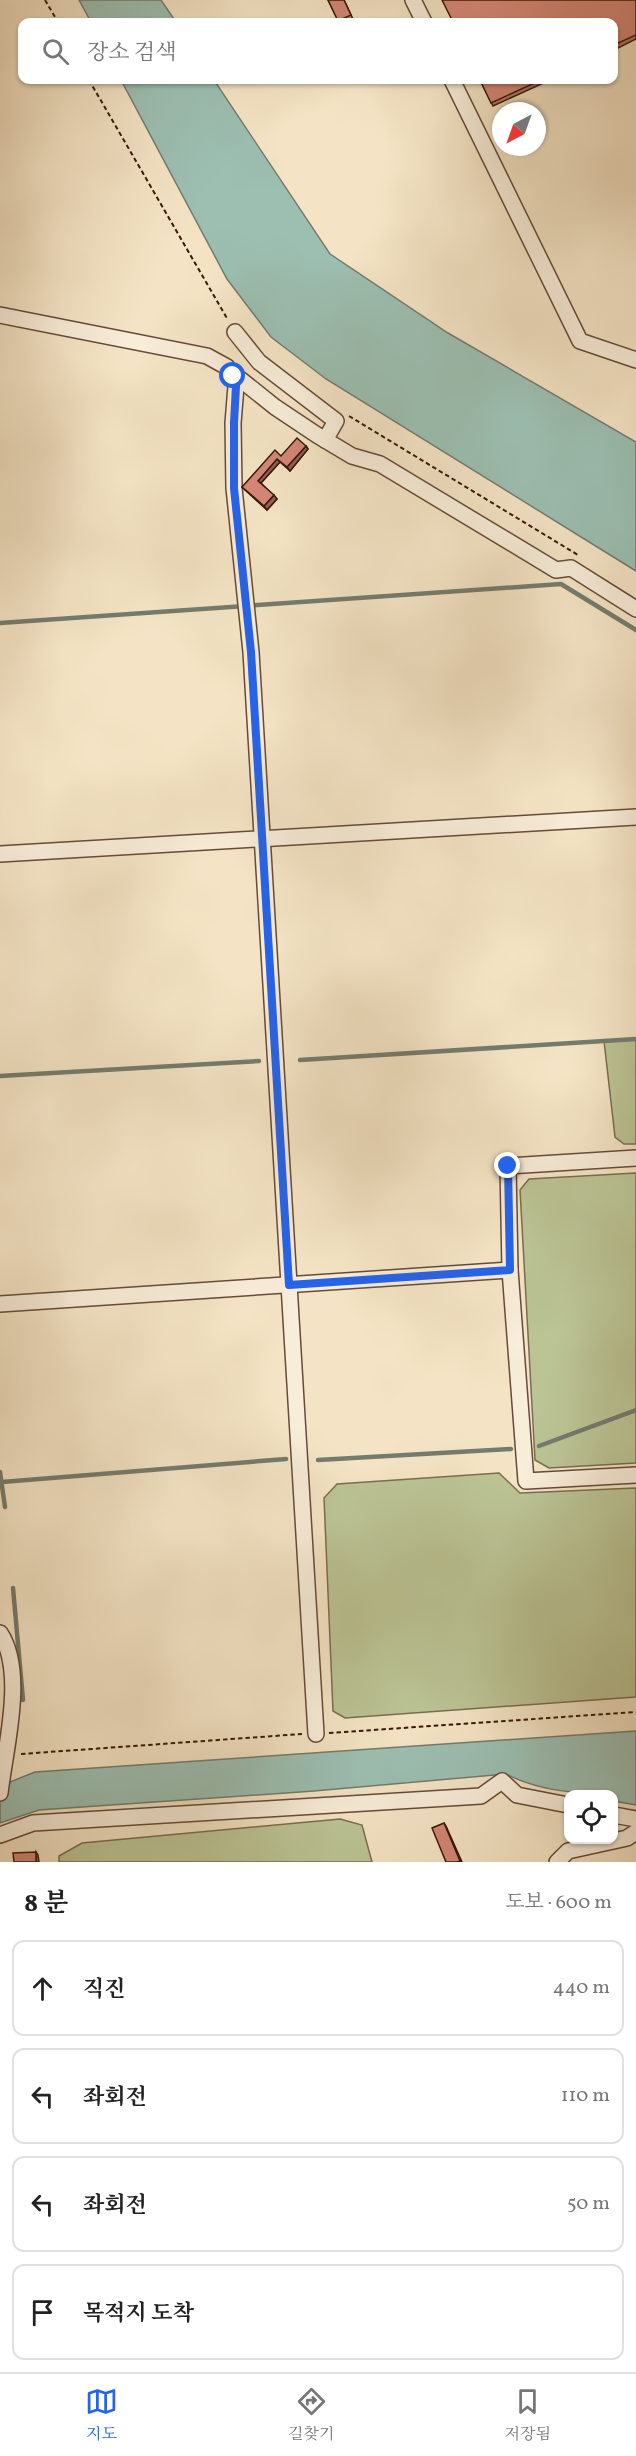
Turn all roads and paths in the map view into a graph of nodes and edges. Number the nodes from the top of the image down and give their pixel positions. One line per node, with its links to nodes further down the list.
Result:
1 (45, 0): 3 (path)
2 (413, 0): 4 (street)
3 (56, 18)
4 (422, 18)
5 (91, 84): 8 (path)
6 (454, 84): 9 (street)
7 (0, 315): 10 (street)
8 (235, 333): 12 (street)
9 (636, 360)
10 (235, 381): 12 (street); 16 (street)
11 (347, 415): 13 (path)
12 (325, 440): 14 (street)
13 (578, 555)
14 (636, 609)
15 (636, 817): 16 (street)
16 (262, 838): 17 (street); 20 (street)
17 (0, 854)
18 (636, 1158): 19 (street)
19 (510, 1270): 20 (street); 22 (street)
20 (289, 1285): 21 (street); 24 (street)
21 (0, 1304)
22 (636, 1475)
23 (0, 1633): 25 (street)
24 (316, 1734)
25 (1, 1776): 26 (street)
26 (0, 1793)
27 (564, 1804): 31 (street)
28 (618, 1816): 29 (street)
29 (636, 1819)
30 (636, 1832): 32 (street)
31 (0, 1835)
32 (557, 1862)

